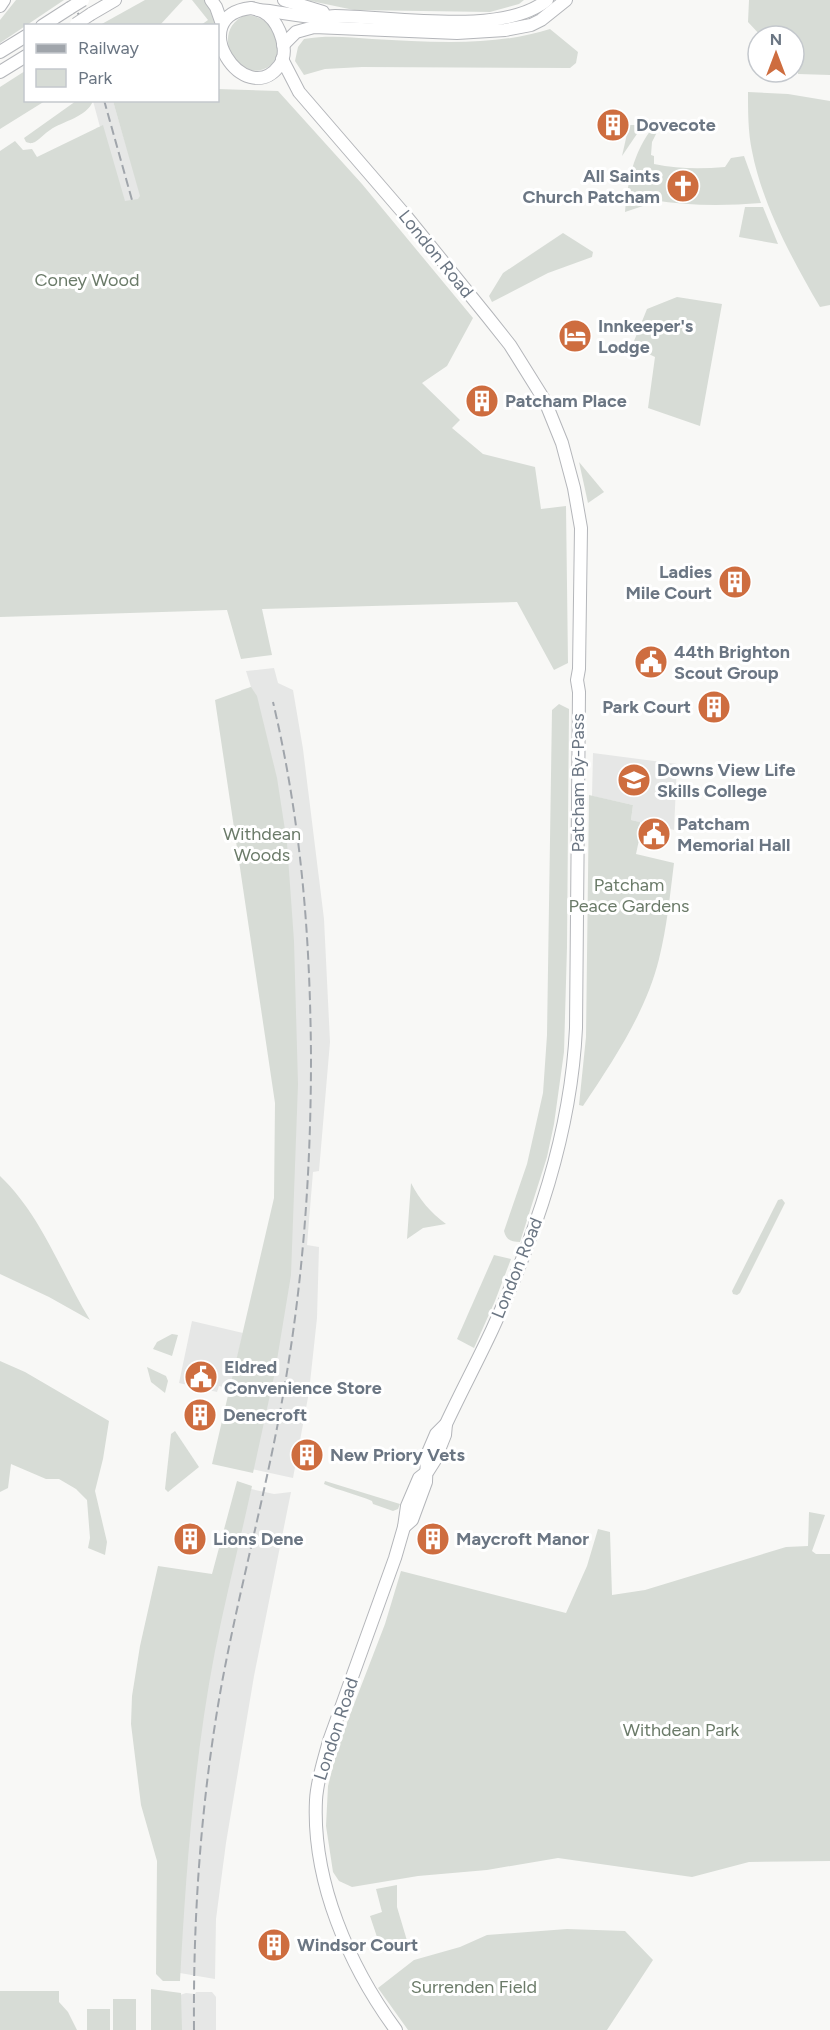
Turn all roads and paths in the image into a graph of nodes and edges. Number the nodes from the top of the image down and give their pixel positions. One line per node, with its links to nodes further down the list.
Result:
1 (4, 0): 9 (highway)
2 (83, 0): 12 (highway, bridge)
3 (211, 0): 14 (highway)
4 (235, 0): 10 (highway)
5 (284, 0): 11 (highway)
6 (547, 0): 11 (highway)
7 (566, 0): 16 (highway)
8 (116, 1): 13 (highway, bridge)
9 (0, 6)
10 (254, 9): 11 (highway); 14 (highway); 16 (highway)
11 (334, 16)
12 (45, 24)
13 (77, 24)
14 (222, 24): 21 (highway)
15 (24, 37): 17 (highway)
16 (283, 45): 19 (highway)
17 (0, 52)
18 (24, 57): 20 (highway)
19 (282, 59): 21 (highway); 22 (highway, London Road)
20 (0, 72)
21 (266, 76): 22 (highway, London Road)
22 (299, 92): 23 (highway, London Road)
23 (557, 427): 24 (highway, Patcham By-Pass)
24 (562, 1141): 25 (highway, London Road)
25 (396, 2030)

